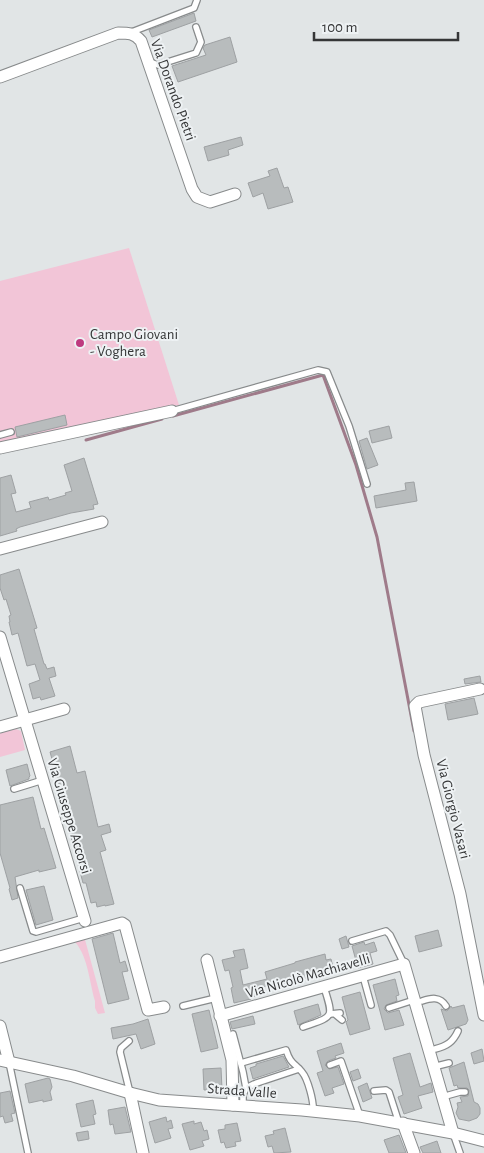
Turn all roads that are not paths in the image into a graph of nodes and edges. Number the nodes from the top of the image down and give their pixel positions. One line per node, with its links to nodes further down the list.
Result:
1 (197, 0): 3 (lane)
2 (196, 27): 4 (lane)
3 (130, 32): 4 (street, Via Dorando Pietri); 5 (street, Via Dorando Pietri)
4 (148, 62): 6 (street, Via Dorando Pietri)
5 (0, 77)
6 (235, 194)
7 (172, 411): 10 (street); 11 (lane)
8 (11, 432): 9 (lane)
9 (0, 435)
10 (0, 448)
11 (366, 484)
12 (102, 522): 13 (street)
13 (0, 549)
14 (0, 637): 17 (street, Via Giuseppe Accorsi)
15 (480, 689): 36 (street, Via Giorgio Vasari)
16 (64, 709): 17 (street)
17 (25, 720): 18 (street); 19 (street, Via Giuseppe Accorsi)
18 (0, 727)
19 (43, 780): 20 (lane); 22 (street, Via Giuseppe Accorsi)
20 (14, 789)
21 (20, 888): 22 (lane)
22 (84, 919)
23 (352, 941): 26 (lane)
24 (0, 957): 34 (street)
25 (207, 960): 29 (street)
26 (404, 964): 27 (street, Via Nicolò Machiavelli); 30 (street)
27 (363, 976): 28 (street, Via Nicolò Machiavelli); 31 (lane)
28 (324, 987): 37 (street, Via Nicolò Machiavelli); 39 (lane)
29 (216, 998): 32 (lane); 37 (street)
30 (421, 1002): 33 (lane); 35 (lane); 43 (street)
31 (371, 1005)
32 (183, 1006)
33 (446, 1006)
34 (164, 1007)
35 (389, 1008)
36 (484, 1015)
37 (220, 1016): 55 (street)
38 (0, 1026): 44 (street)
39 (303, 1027)
40 (458, 1031): 43 (lane)
41 (233, 1034): 45 (lane)
42 (129, 1041): 53 (lane)
43 (433, 1050): 48 (street)
44 (4, 1061): 53 (street, Strada Valle); 61 (lane)
45 (241, 1063): 49 (lane); 50 (lane)
46 (450, 1063): 48 (lane)
47 (330, 1065): 57 (lane)
48 (434, 1067): 54 (street)
49 (299, 1069): 50 (lane); 56 (lane)
50 (246, 1088): 55 (lane)
51 (374, 1091): 58 (lane)
52 (464, 1092): 54 (lane)
53 (130, 1093): 55 (street, Strada Valle); 62 (street)
54 (442, 1097): 59 (street)
55 (238, 1105): 56 (street, Strada Valle)
56 (313, 1111): 57 (street, Strada Valle)
57 (360, 1116): 58 (street, Strada Valle)
58 (401, 1123): 59 (street, Strada Valle); 63 (street)
59 (453, 1133): 60 (street, Strada Valle); 64 (lane)
60 (484, 1141)
61 (28, 1153)
62 (143, 1153)
63 (414, 1153)
64 (460, 1153)

